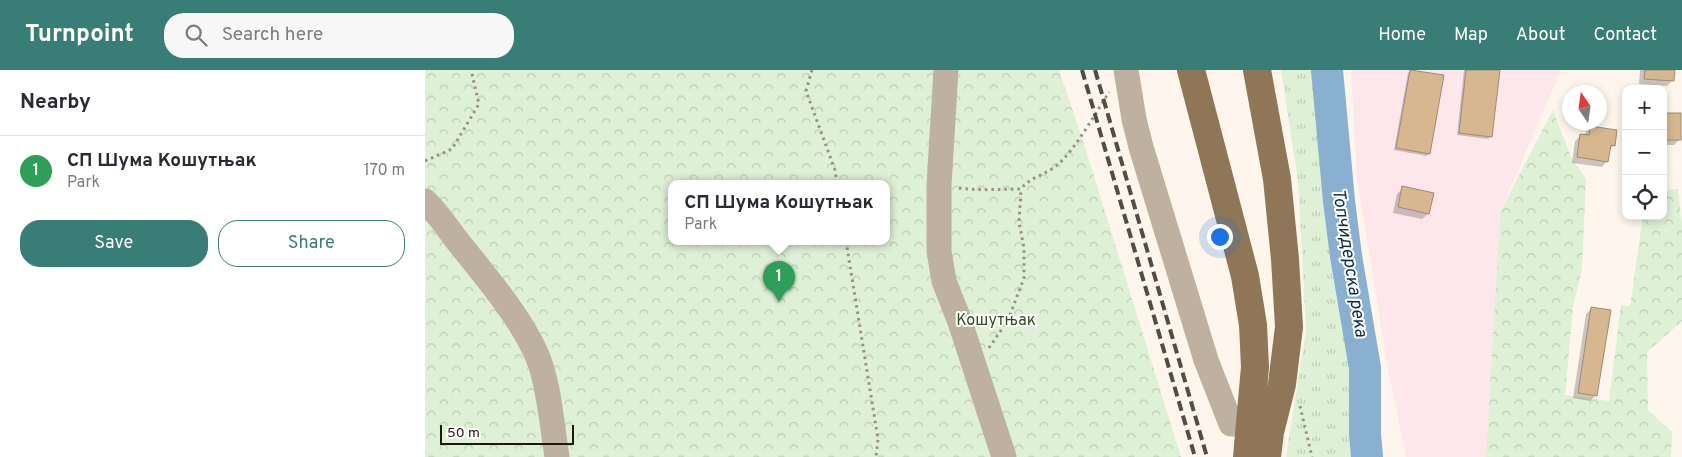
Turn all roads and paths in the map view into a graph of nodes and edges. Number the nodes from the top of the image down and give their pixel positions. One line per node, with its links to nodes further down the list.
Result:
1 (471, 70): 7 (path)
2 (812, 70): 8 (path)
3 (946, 70): 9 (street)
4 (1191, 70): 19 (main road)
5 (1257, 70): 20 (main road)
6 (1119, 78): 10 (path); 15 (street)
7 (425, 161)
8 (837, 180)
9 (939, 185): 10 (path); 13 (street)
10 (1021, 189): 13 (path)
11 (425, 201): 16 (street)
12 (847, 245): 17 (path)
13 (975, 366): 18 (street)
14 (1299, 402): 21 (path)
15 (1231, 424)
16 (557, 457)
17 (876, 457)
18 (1004, 457)
19 (1247, 457)
20 (1267, 457)
21 (1311, 457)

